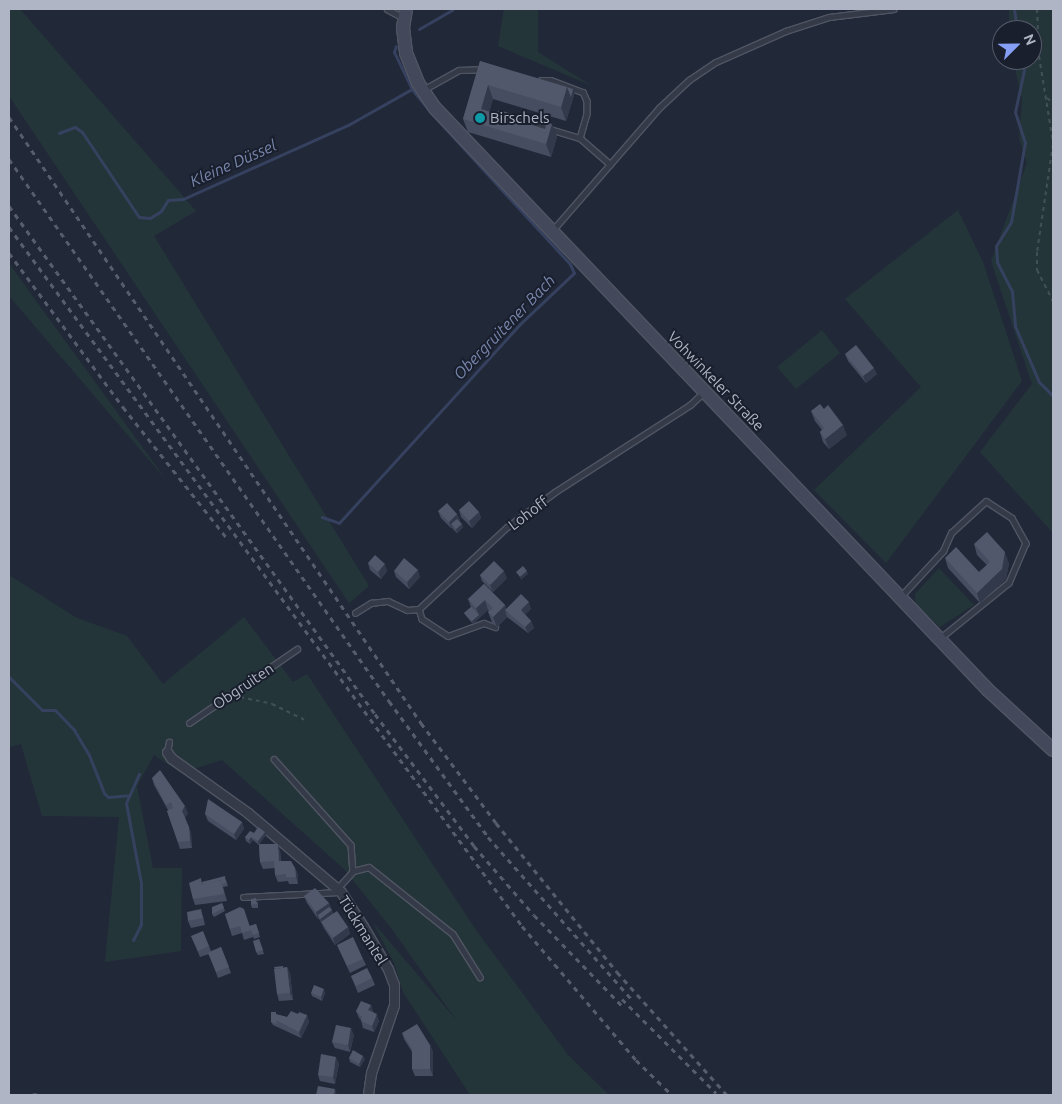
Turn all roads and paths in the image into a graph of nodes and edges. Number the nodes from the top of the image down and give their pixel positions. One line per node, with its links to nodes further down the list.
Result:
1 (387, 9): 4 (lane)
2 (894, 9): 13 (lane)
3 (1037, 9): 8 (path)
4 (405, 13): 7 (street, Vohwinkeler Straße)
5 (487, 69): 7 (lane)
6 (532, 80): 11 (lane)
7 (422, 91): 14 (street, Vohwinkeler Straße)
8 (1047, 98): 9 (path); 12 (path)
9 (1053, 103)
10 (500, 114): 11 (lane)
11 (580, 138): 13 (lane)
12 (1053, 143): 15 (path)
13 (610, 164): 14 (lane)
14 (551, 232): 16 (street, Vohwinkeler Straße)
15 (1053, 302)
16 (704, 392): 17 (street, Vohwinkeler Straße); 18 (lane, Lohoff)
17 (901, 596): 21 (street, Vohwinkeler Straße); 21 (lane)
18 (419, 609): 19 (lane); 20 (lane)
19 (355, 613)
20 (495, 627)
21 (940, 639): 27 (street, Vohwinkeler Straße)
22 (297, 649): 23 (lane, Obgruiten)
23 (228, 696): 24 (path); 25 (lane, Obgruiten)
24 (305, 720)
25 (189, 723)
26 (169, 742): 28 (lane)
27 (1053, 750)
28 (167, 752): 31 (street, Tückmantel)
29 (274, 758): 30 (lane)
30 (353, 871): 31 (lane); 33 (lane)
31 (339, 891): 32 (lane); 34 (street, Tückmantel)
32 (242, 897)
33 (480, 977)
34 (368, 1095)

